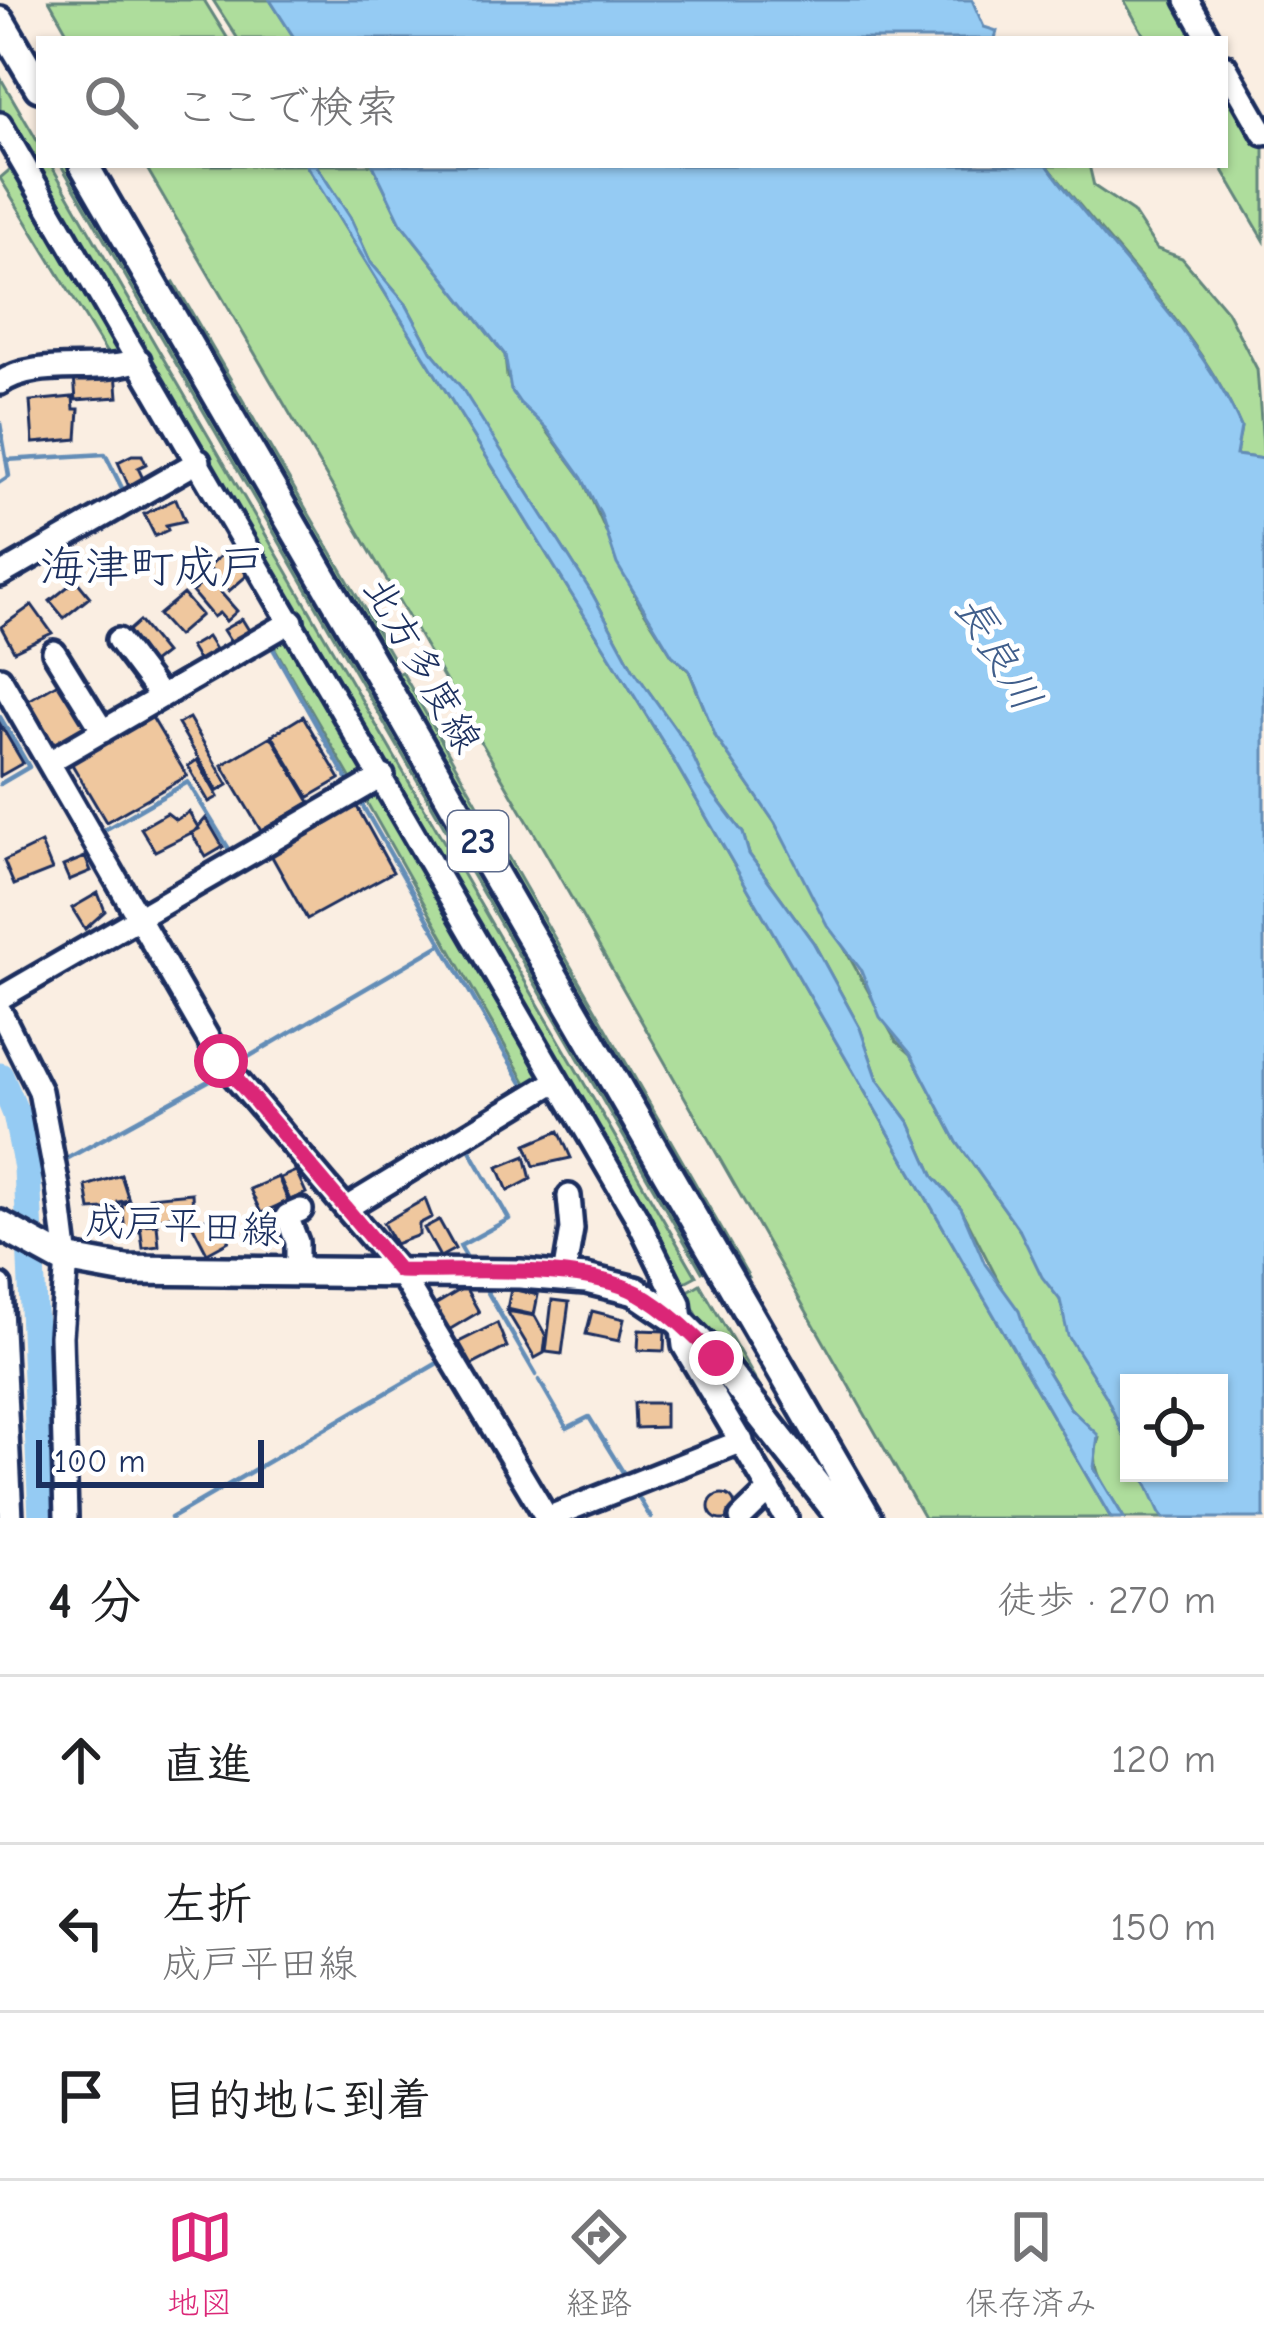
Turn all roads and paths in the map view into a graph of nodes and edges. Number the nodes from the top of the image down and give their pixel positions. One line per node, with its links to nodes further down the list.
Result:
1 (1187, 0): 3 (street)
2 (0, 21): 5 (main road)
3 (1207, 36)
4 (1228, 71): 7 (street)
5 (36, 82)
6 (0, 124): 8 (street)
7 (1264, 134)
8 (9, 162): 10 (street)
9 (87, 168): 45 (main road, 北方多度線 / 23)
10 (139, 360): 11 (street); 12 (street)
11 (0, 383)
12 (199, 461): 13 (street); 14 (street)
13 (0, 575)
14 (292, 620): 18 (street); 21 (street)
15 (118, 640): 18 (street)
16 (54, 652): 19 (street)
17 (0, 678): 20 (street)
18 (161, 697): 19 (street)
19 (103, 731): 20 (street)
20 (49, 762): 22 (street)
21 (383, 776): 22 (street); 25 (street)
22 (138, 918): 23 (street); 27 (street)
23 (0, 998)
24 (0, 1011): 30 (street)
25 (556, 1081): 27 (street); 35 (street)
26 (569, 1196): 33 (street)
27 (348, 1207): 32 (street)
28 (301, 1210): 31 (street)
29 (2, 1226): 30 (main road, 成戸平田線)
30 (63, 1259): 31 (main road, 成戸平田線); 40 (street)
31 (297, 1270): 32 (main road, 成戸平田線)
32 (399, 1271): 33 (main road, 成戸平田線); 41 (street)
33 (564, 1276): 35 (main road, 成戸平田線)
34 (0, 1286): 36 (street)
35 (678, 1320): 37 (street); 44 (main road, 成戸平田線)
36 (4, 1423): 39 (street)
37 (742, 1441): 38 (street); 41 (street)
38 (770, 1490): 42 (street); 43 (street)
39 (11, 1518)
40 (66, 1518)
41 (547, 1518)
42 (741, 1518)
43 (786, 1518)
44 (842, 1518)
45 (868, 1518)

